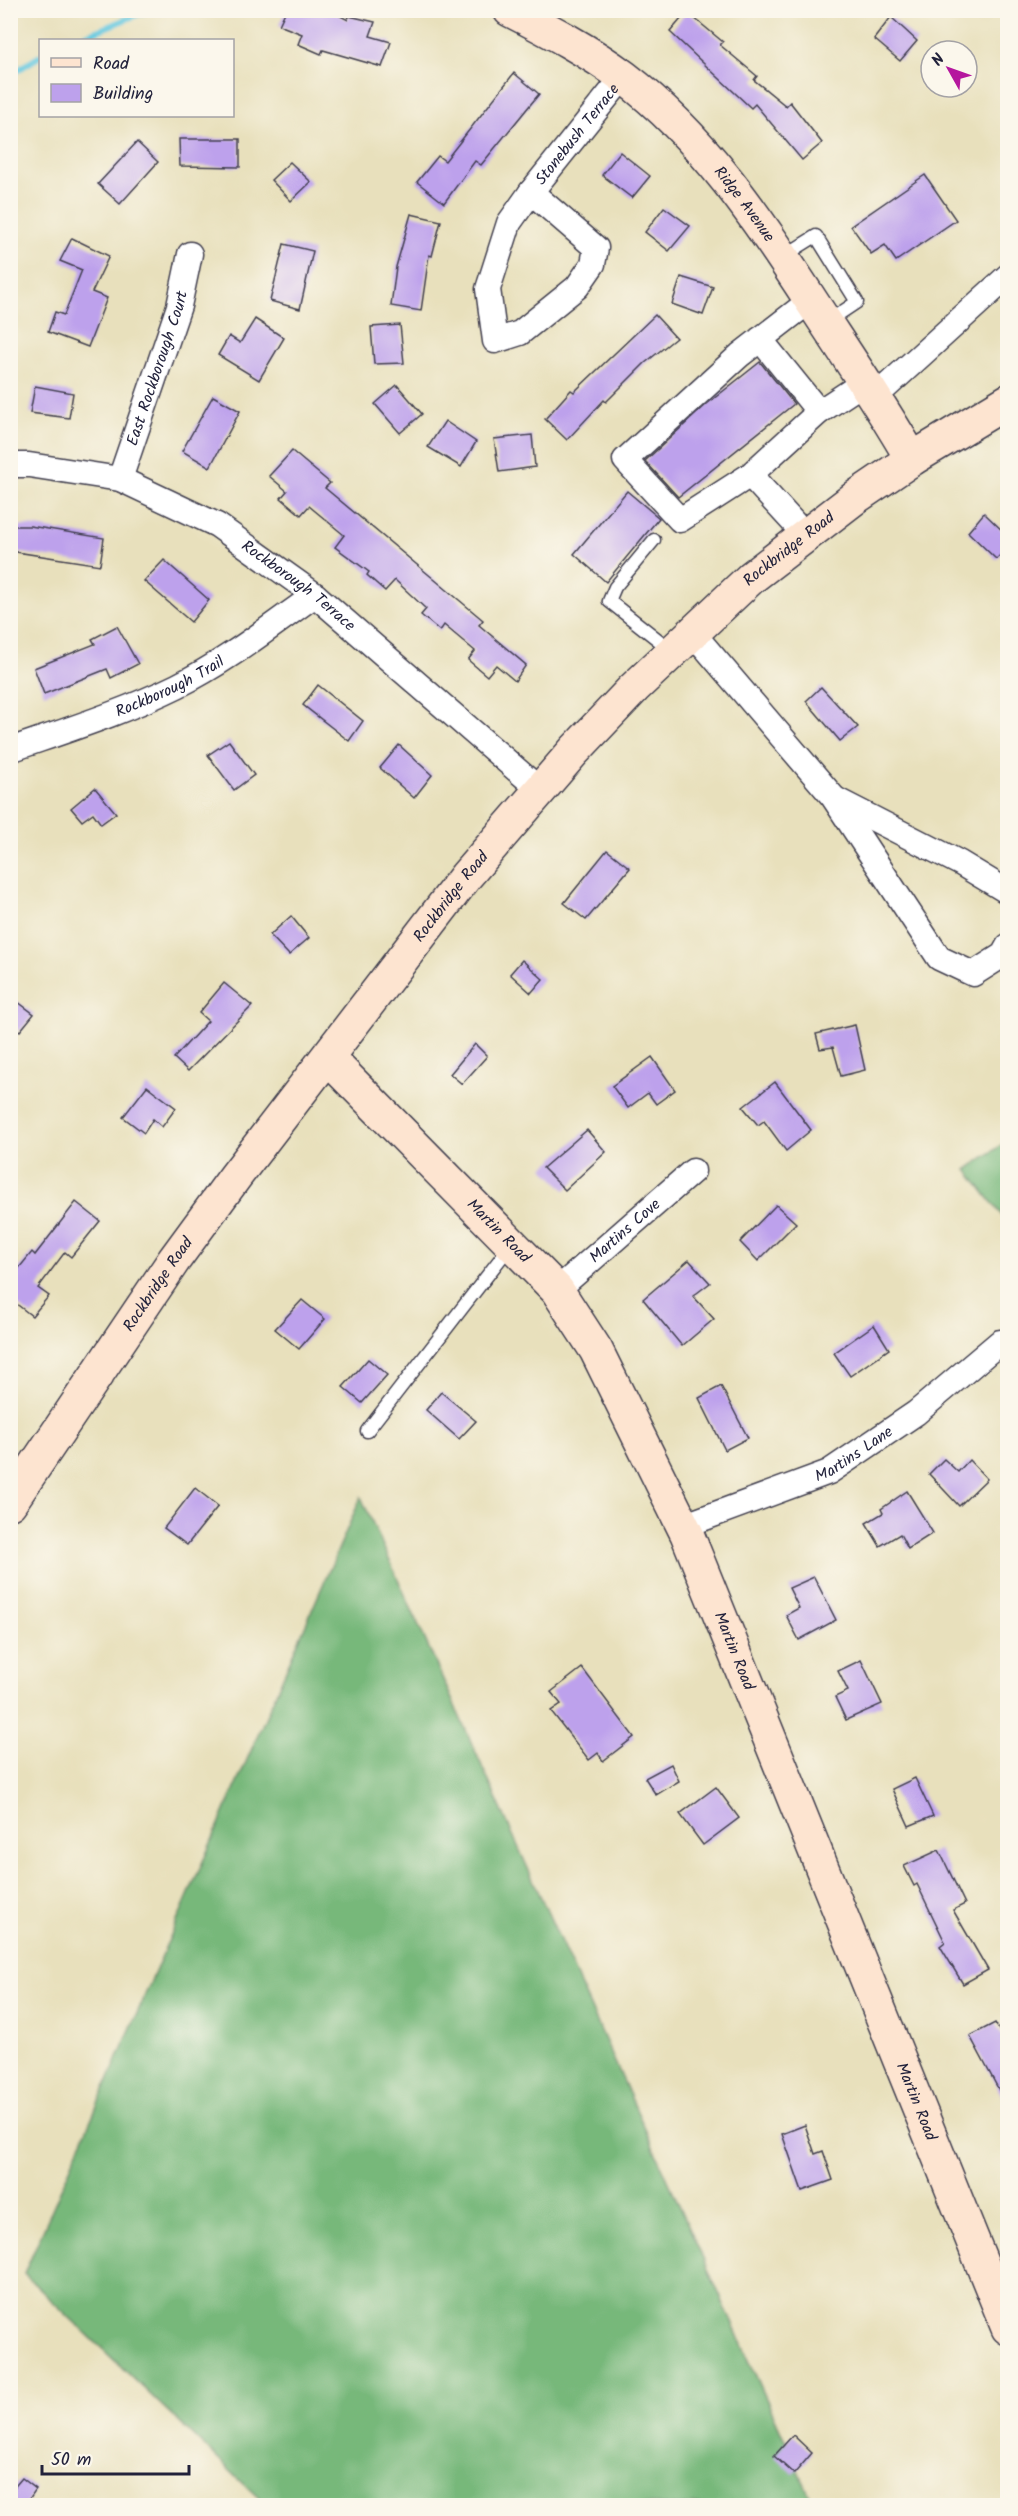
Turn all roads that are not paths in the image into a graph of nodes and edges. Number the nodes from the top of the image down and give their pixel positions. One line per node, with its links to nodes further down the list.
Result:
1 (510, 10): 2 (street, Ridge Avenue)
2 (623, 77): 3 (street, Stonebush Terrace); 5 (street, Ridge Avenue)
3 (531, 192): 3 (street, Stonebush Terrace)
4 (190, 254): 15 (street, East Rockborough Court)
5 (784, 256): 7 (street, Ridge Avenue); 7 (lane)
6 (1008, 276): 9 (street)
7 (819, 311): 8 (street); 9 (street, Ridge Avenue)
8 (760, 339): 11 (street); 14 (street)
9 (871, 389): 11 (street); 12 (street, Ridge Avenue)
10 (1008, 401): 12 (street, Rockbridge Road)
11 (819, 412): 14 (street)
12 (912, 459): 16 (street, Rockbridge Road)
13 (10, 465): 15 (street, Rockborough Terrace)
14 (750, 475): 16 (street)
15 (120, 479): 18 (street, Rockborough Terrace)
16 (805, 535): 19 (street, Rockbridge Road)
17 (654, 540): 19 (lane)
18 (315, 595): 20 (street, Rockborough Trail); 21 (street, Rockborough Terrace)
19 (682, 642): 21 (street, Rockbridge Road); 22 (street)
20 (10, 750)
21 (540, 790): 25 (street, Rockbridge Road)
22 (833, 797): 23 (street); 24 (street)
23 (1008, 892)
24 (1008, 946)
25 (328, 1058): 27 (street, Martin Road); 31 (street, Rockbridge Road)
26 (693, 1172): 28 (street, Martins Cove)
27 (512, 1244): 28 (street, Martin Road); 30 (lane)
28 (557, 1290): 32 (street, Martin Road)
29 (999, 1342): 32 (street, Martins Lane)
30 (367, 1431)
31 (10, 1503)
32 (683, 1526): 33 (street, Martin Road)
33 (1008, 2328)

